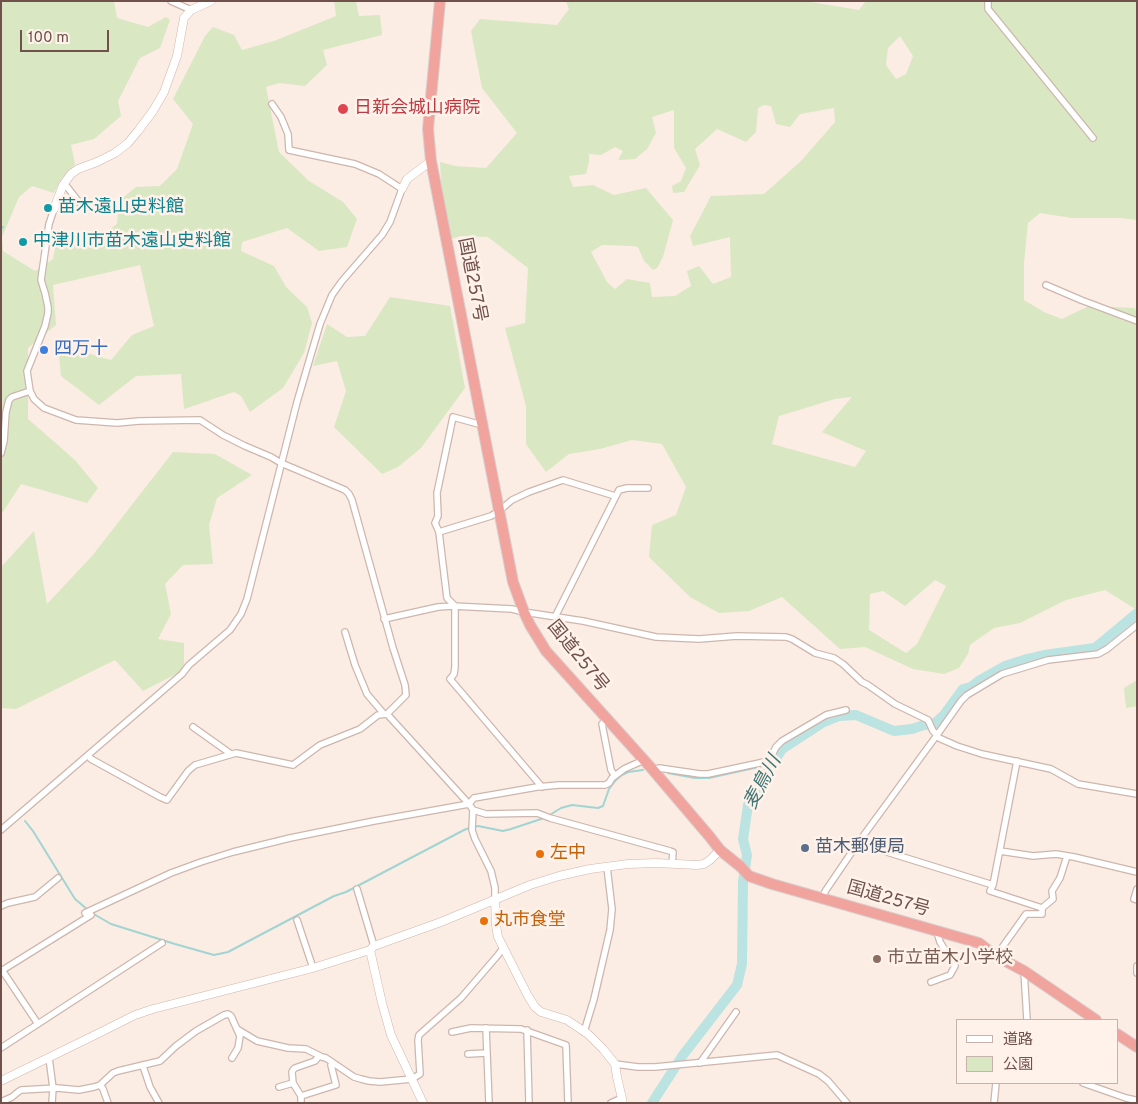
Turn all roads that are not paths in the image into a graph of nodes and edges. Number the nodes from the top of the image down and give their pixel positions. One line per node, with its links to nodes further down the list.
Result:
1 (171, 1): 5 (street)
2 (210, 1): 5 (street)
3 (440, 1): 8 (highway, 国道257号)
4 (988, 1): 7 (street)
5 (191, 10): 9 (street)
6 (272, 104): 10 (street)
7 (1093, 138)
8 (431, 161): 10 (street); 16 (highway, 国道257号)
9 (64, 183): 11 (street); 12 (street)
10 (402, 189): 18 (street)
11 (82, 206)
12 (54, 209): 15 (street)
13 (1046, 285): 14 (street)
14 (1137, 321)
15 (30, 391): 17 (street); 18 (street)
16 (482, 425): 21 (highway, 国道257号); 22 (street)
17 (1, 453)
18 (281, 464): 26 (street); 35 (street)
19 (648, 488): 20 (street)
20 (615, 496): 21 (street); 25 (street)
21 (499, 512): 22 (street); 24 (highway, 国道257号)
22 (439, 532): 23 (street)
23 (455, 606): 24 (street); 26 (street); 40 (street)
24 (524, 612): 25 (street); 31 (highway, 国道257号)
25 (555, 617): 33 (street)
26 (384, 619): 30 (street)
27 (1137, 624): 33 (street)
28 (345, 632): 30 (street)
29 (846, 710): 38 (street)
30 (386, 714): 34 (street); 42 (street)
31 (607, 718): 36 (highway, 国道257号); 39 (street)
32 (193, 727): 34 (street)
33 (935, 733): 37 (street); 45 (street)
34 (230, 754): 35 (street)
35 (88, 755): 44 (street)
36 (644, 760): 38 (highway, 国道257号); 39 (street)
37 (1016, 762): 41 (street); 47 (street)
38 (653, 770): 46 (highway, 国道257号)
39 (615, 776): 40 (street)
40 (542, 786): 42 (street)
41 (1137, 794)
42 (469, 804): 43 (street); 69 (street)
43 (473, 810): 49 (street); 57 (street)
44 (1, 830)
45 (858, 843): 53 (street); 56 (street)
46 (720, 850): 49 (street); 56 (highway, 国道257号)
47 (1000, 851): 48 (street); 53 (street)
48 (1067, 856): 51 (street); 60 (street)
49 (672, 864): 50 (street)
50 (607, 867): 57 (street); 81 (street)
51 (1137, 872)
52 (58, 878): 59 (street)
53 (993, 885): 60 (street)
54 (357, 888): 64 (street)
55 (1137, 889): 58 (street)
56 (822, 898): 62 (highway, 国道257号)
57 (495, 900): 64 (street); 65 (street)
58 (1137, 900)
59 (1, 906)
60 (1042, 908): 66 (street)
61 (297, 920): 68 (street)
62 (937, 932): 66 (highway, 国道257号); 72 (street)
63 (162, 943): 76 (street)
64 (372, 948): 68 (street); 94 (street)
65 (503, 948): 81 (street); 94 (street)
66 (996, 956): 70 (highway, 国道257号)
67 (1137, 966): 71 (street)
68 (313, 968): 88 (street)
69 (2, 971): 76 (street)
70 (1024, 971): 74 (street); 75 (highway, 国道257号)
71 (1137, 973)
72 (931, 982)
73 (736, 1012): 91 (street)
74 (1027, 1019)
75 (1095, 1019)
76 (38, 1024): 84 (street)
77 (486, 1028): 79 (street); 80 (street); 85 (street)
78 (237, 1029): 87 (street); 89 (street); 93 (street)
79 (526, 1030): 112 (street); 113 (street)
80 (452, 1032)
81 (584, 1032): 92 (street)
82 (1118, 1035): 83 (highway)
83 (1137, 1047)
84 (1, 1048)
85 (487, 1053): 86 (street); 111 (street)
86 (468, 1054)
87 (319, 1056): 90 (street); 96 (street)
88 (49, 1058): 95 (street); 101 (street)
89 (232, 1058)
90 (333, 1062): 94 (street); 102 (street)
91 (700, 1063): 92 (street); 115 (street)
92 (615, 1064): 103 (street)
93 (142, 1066): 99 (street); 108 (street)
94 (412, 1079): 110 (street)
95 (1, 1081)
96 (293, 1083): 100 (street); 102 (street)
97 (996, 1084): 116 (street)
98 (1086, 1084): 104 (street)
99 (100, 1085): 101 (street); 107 (street)
100 (279, 1087)
101 (54, 1088): 105 (street); 106 (street)
102 (300, 1096): 109 (street)
103 (622, 1100): 114 (street)
104 (1136, 1100)
105 (1, 1102)
106 (52, 1103)
107 (108, 1103)
108 (159, 1103)
109 (301, 1103)
110 (423, 1103)
111 (489, 1103)
112 (529, 1103)
113 (568, 1103)
114 (612, 1103)
115 (847, 1103)
116 (994, 1103)

